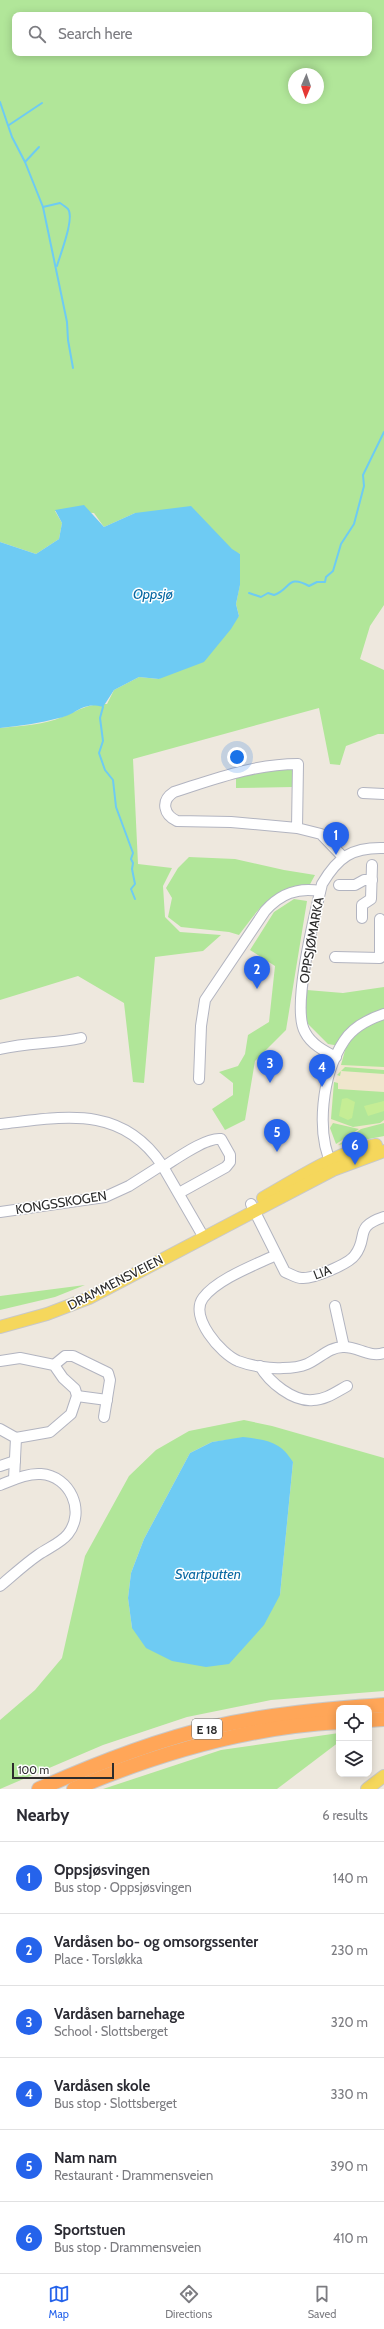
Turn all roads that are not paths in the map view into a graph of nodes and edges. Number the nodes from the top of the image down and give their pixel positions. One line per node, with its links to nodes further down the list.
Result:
1 (363, 793): 2 (street)
2 (384, 794)
3 (297, 828): 3 (street); 5 (street)
4 (384, 848): 5 (street, OPPSJØMARKA)
5 (343, 857): 9 (street, OPPSJØMARKA)
6 (372, 865): 7 (street)
7 (372, 880): 8 (street); 10 (street)
8 (339, 885)
9 (320, 891): 16 (street, OPPSJØMARKA); 17 (street)
10 (382, 919): 12 (street)
11 (335, 957): 12 (street)
12 (382, 958)
13 (384, 1014): 16 (street)
14 (82, 1038): 15 (street)
15 (0, 1049)
16 (336, 1057): 21 (street)
17 (199, 1080)
18 (0, 1124): 22 (street)
19 (384, 1144): 21 (main road, DRAMMENSVEIEN)
20 (384, 1151): 21 (main road, DRAMMENSVEIEN)
21 (331, 1165): 24 (main road, DRAMMENSVEIEN)
22 (163, 1166): 23 (street); 23 (street, KONGSSKOGEN); 25 (street, KONGSSKOGEN)
23 (179, 1193): 27 (street)
24 (253, 1208): 27 (main road, DRAMMENSVEIEN); 28 (street, LIA)
25 (0, 1212)
26 (384, 1217): 28 (street, LIA)
27 (203, 1236): 30 (main road, DRAMMENSVEIEN)
28 (276, 1255): 35 (street)
29 (335, 1306): 31 (street)
30 (0, 1327)
31 (344, 1347): 32 (street); 35 (street)
32 (384, 1353)
33 (0, 1360): 34 (street)
34 (54, 1365): 37 (street); 38 (street)
35 (260, 1366): 36 (street)
36 (347, 1386)
37 (77, 1396): 38 (street); 41 (street)
38 (108, 1400): 39 (street)
39 (104, 1417)
40 (0, 1429): 41 (street)
41 (16, 1438): 42 (street)
42 (15, 1461): 43 (street); 44 (street)
43 (0, 1466)
44 (14, 1479): 45 (street); 46 (street)
45 (0, 1485)
46 (0, 1586)
47 (384, 1705): 52 (highway, E 18)
48 (384, 1719): 49 (highway)
49 (372, 1720)
50 (336, 1722): 53 (highway, E 18)
51 (384, 1776): 54 (main road)
52 (39, 1789)
53 (74, 1789)
54 (367, 1789)

